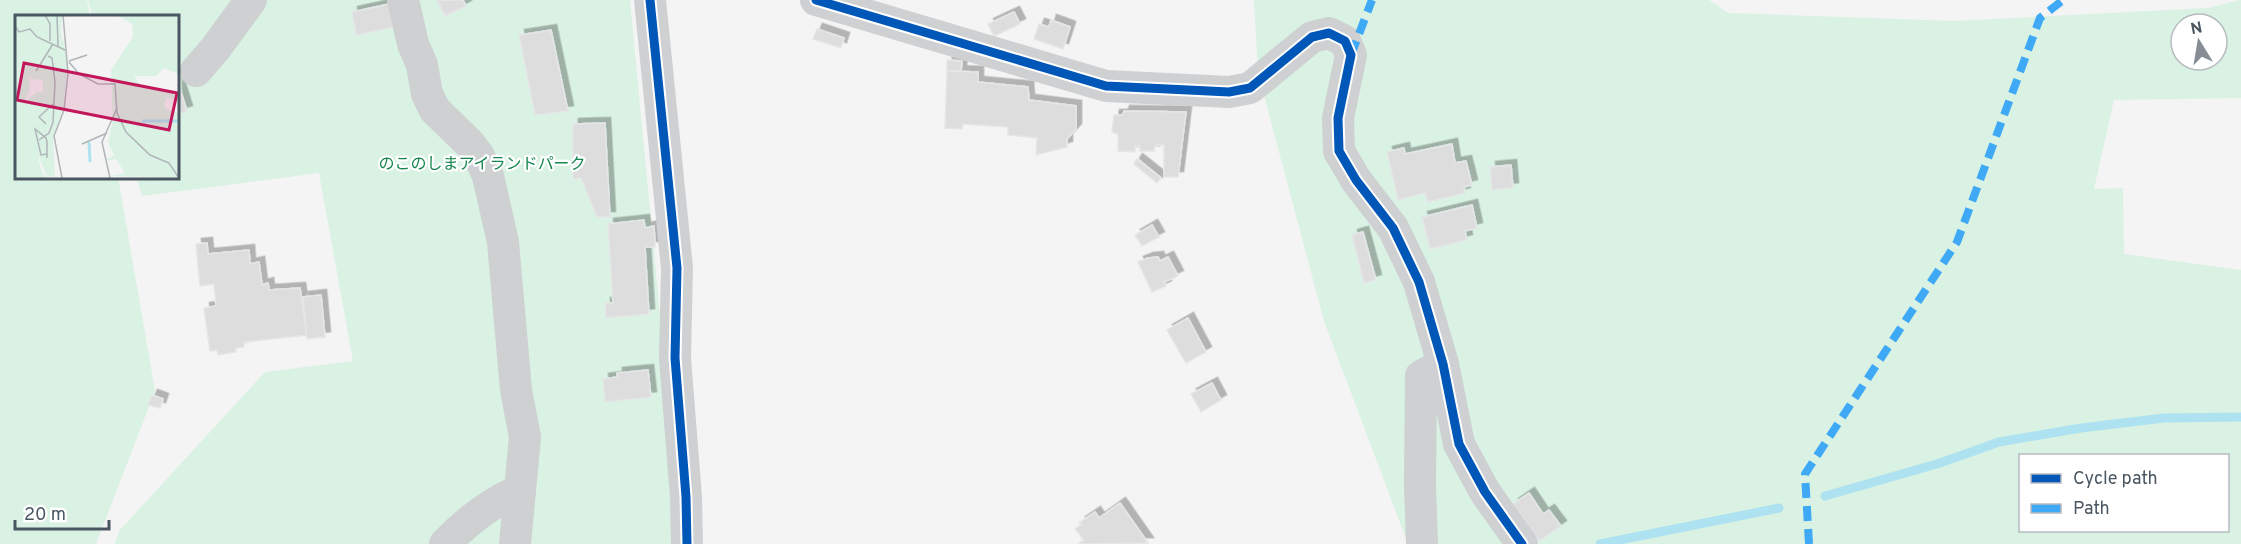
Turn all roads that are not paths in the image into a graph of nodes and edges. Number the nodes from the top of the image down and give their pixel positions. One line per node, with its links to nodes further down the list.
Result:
1 (251, 0): 5 (street)
2 (403, 0): 7 (street)
3 (650, 0): 10 (street)
4 (816, 0): 6 (street)
5 (196, 71)
6 (1443, 364): 11 (street); 12 (street)
7 (520, 490): 8 (street); 9 (street)
8 (445, 544)
9 (515, 544)
10 (687, 544)
11 (1422, 544)
12 (1522, 544)

